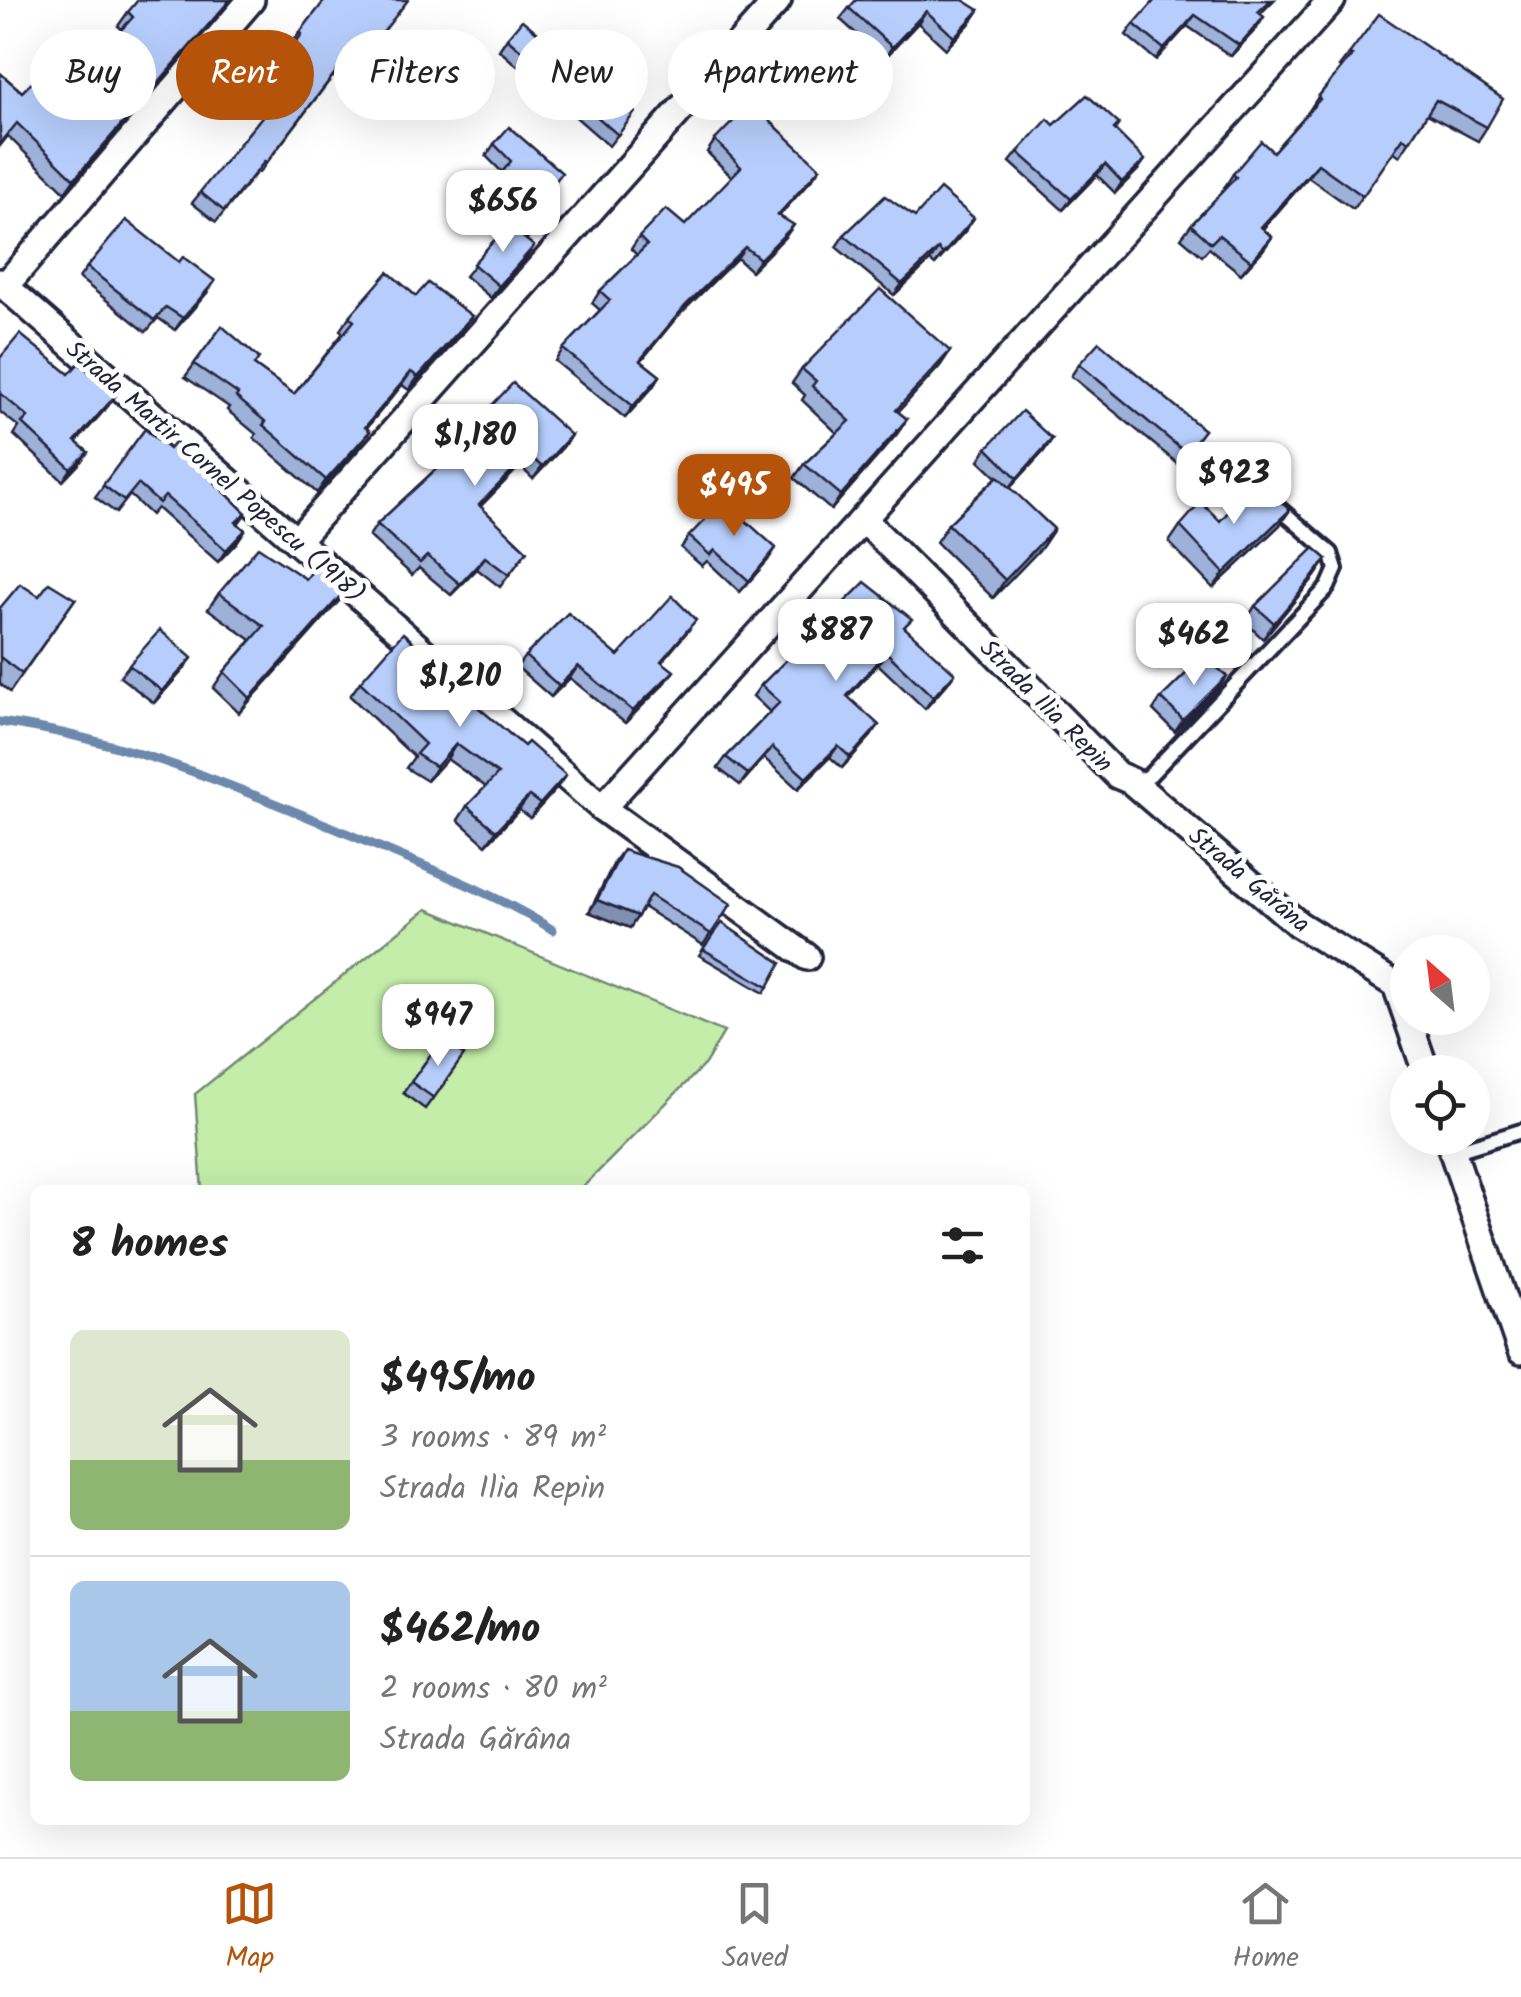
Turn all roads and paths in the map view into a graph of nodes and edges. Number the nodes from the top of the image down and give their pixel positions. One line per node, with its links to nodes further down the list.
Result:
1 (251, 0): 4 (street)
2 (778, 0): 7 (street)
3 (1332, 0): 6 (street)
4 (2, 284): 7 (street, Strada Martir Cornel Popescu (1918))
5 (1231, 467): 8 (lane, Strada Ilia Repin)
6 (863, 519): 8 (street, Strada Ilia Repin); 9 (street)
7 (296, 541): 9 (street, Strada Martir Cornel Popescu (1918))
8 (1131, 781): 11 (street, Strada Gărâna)
9 (602, 808): 10 (street, Strada Martir Cornel Popescu (1918))
10 (807, 957)
11 (1420, 1055)
12 (1521, 1131): 13 (lane)
13 (1490, 1137)
14 (1455, 1155): 15 (street)
15 (1521, 1351)

